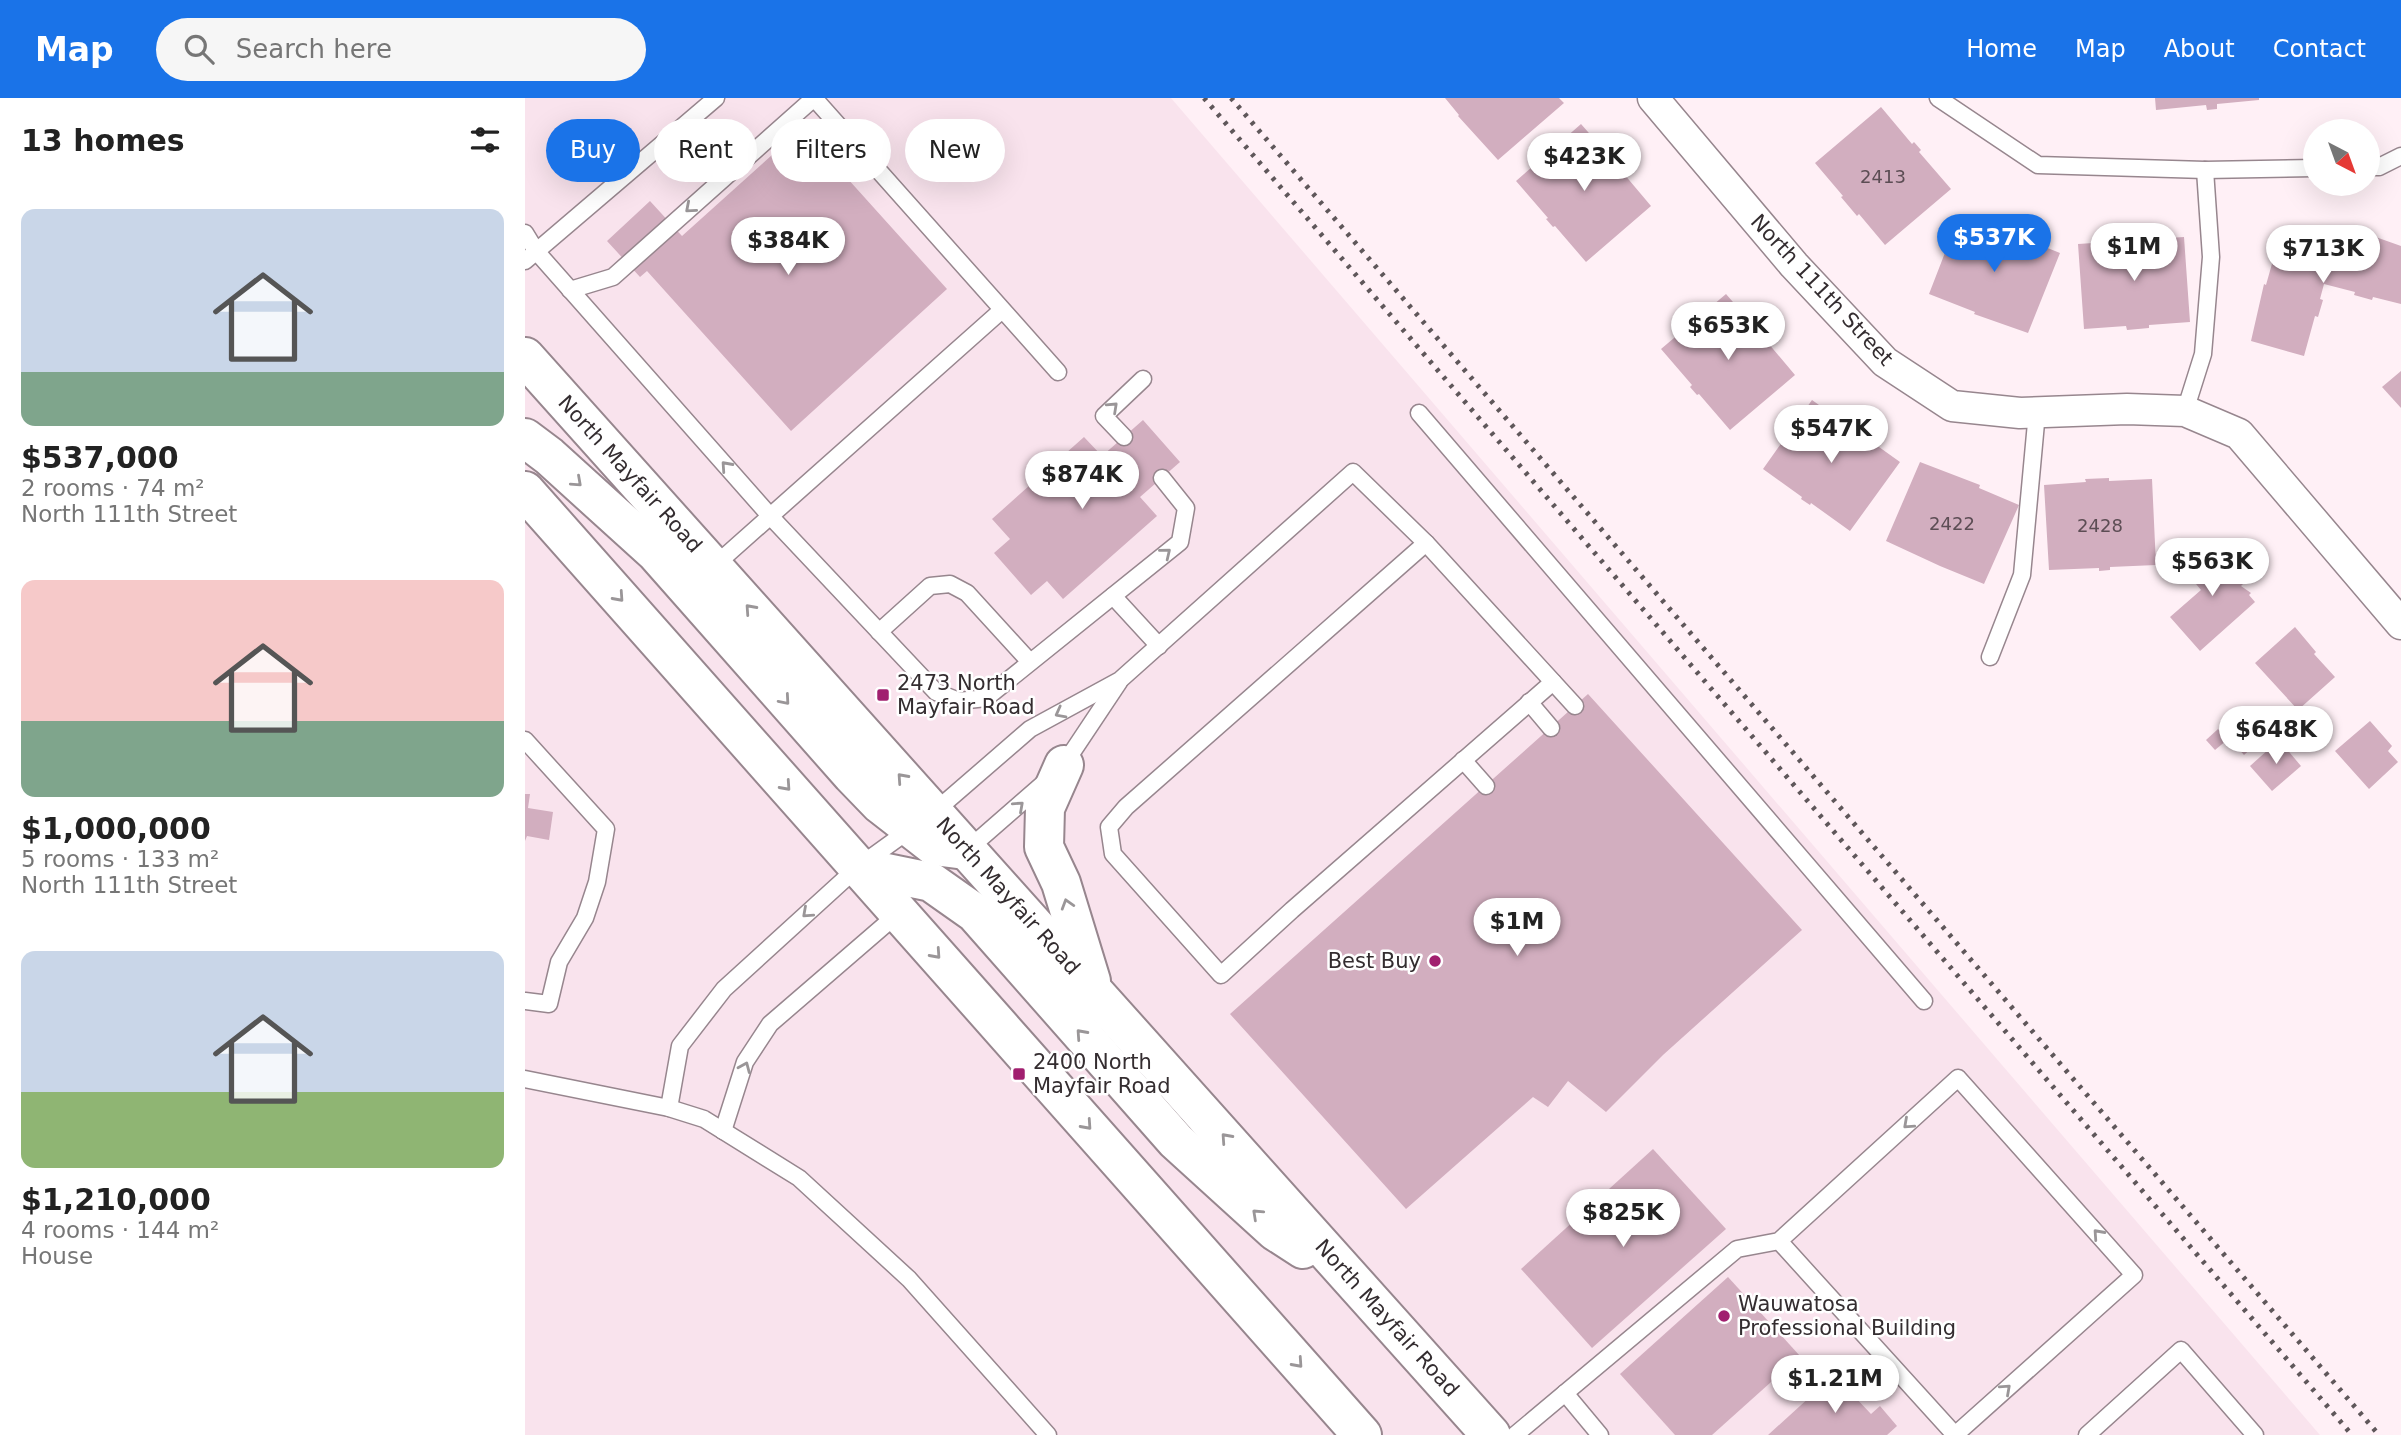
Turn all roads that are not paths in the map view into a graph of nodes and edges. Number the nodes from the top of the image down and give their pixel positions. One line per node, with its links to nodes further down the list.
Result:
1 (716, 98): 10 (lane)
2 (814, 98): 11 (lane, one-way to 11); 12 (lane)
3 (1653, 98): 17 (street, North 111th Street)
4 (1938, 98): 8 (lane)
5 (2401, 156): 6 (lane)
6 (2380, 166)
7 (2303, 168): 8 (lane)
8 (2205, 170): 16 (lane)
9 (525, 233): 10 (lane)
10 (530, 256): 11 (lane)
11 (570, 290): 23 (lane, one-way to 11)
12 (1002, 310): 14 (lane); 23 (lane)
13 (525, 357): 25 (main road, North Mayfair Road)
14 (1058, 372)
15 (1143, 379): 19 (lane, one-way to 15)
16 (2185, 411): 17 (street, North 111th Street); 27 (street, North 111th Street)
17 (2038, 412): 30 (lane)
18 (1419, 413): 47 (lane)
19 (1124, 437)
20 (525, 439): 41 (main road, one-way to 41)
21 (1162, 478): 26 (lane, one-way to 21)
22 (525, 491): 42 (main road, one-way to 42)
23 (771, 517): 25 (lane); 28 (lane)
24 (1426, 543): 29 (lane); 33 (lane); 38 (lane)
25 (713, 567): 41 (main road, North Mayfair Road, one-way to 25)
26 (1113, 596): 29 (lane); 31 (lane)
27 (2401, 624)
28 (879, 632): 31 (lane); 31 (lane)
29 (1159, 646): 32 (lane)
30 (1990, 657)
31 (1030, 662)
32 (1120, 680): 39 (lane); 41 (lane, one-way to 41)
33 (1553, 682): 34 (lane); 35 (lane)
34 (1529, 702): 36 (lane); 38 (lane)
35 (1575, 706)
36 (1551, 728)
37 (525, 740): 46 (lane)
38 (1463, 760): 40 (lane)
39 (1065, 765): 43 (lane, one-way to 39); 45 (main road, one-way to 39)
40 (1486, 786)
41 (921, 821): 42 (lane); 43 (main road)
42 (858, 867): 43 (main road); 44 (main road); 49 (lane, one-way to 49)
43 (947, 868): 44 (lane); 45 (main road, North Mayfair Road); 52 (main road, one-way to 43)
44 (899, 913): 50 (lane, one-way to 44); 55 (main road, one-way to 55)
45 (1095, 993): 52 (main road, North Mayfair Road, one-way to 45)
46 (525, 1001)
47 (1924, 1001)
48 (525, 1079): 49 (lane)
49 (669, 1108): 50 (lane)
50 (723, 1131): 54 (lane)
51 (1779, 1241): 53 (lane); 59 (lane); 59 (lane, one-way to 51)
52 (1353, 1280): 56 (main road, North Mayfair Road)
53 (1565, 1393): 57 (lane); 58 (lane)
54 (1048, 1435)
55 (1362, 1435)
56 (1491, 1435)
57 (1515, 1435)
58 (1600, 1435)
59 (1955, 1435)
60 (2087, 1435): 61 (lane)
61 (2255, 1435)

